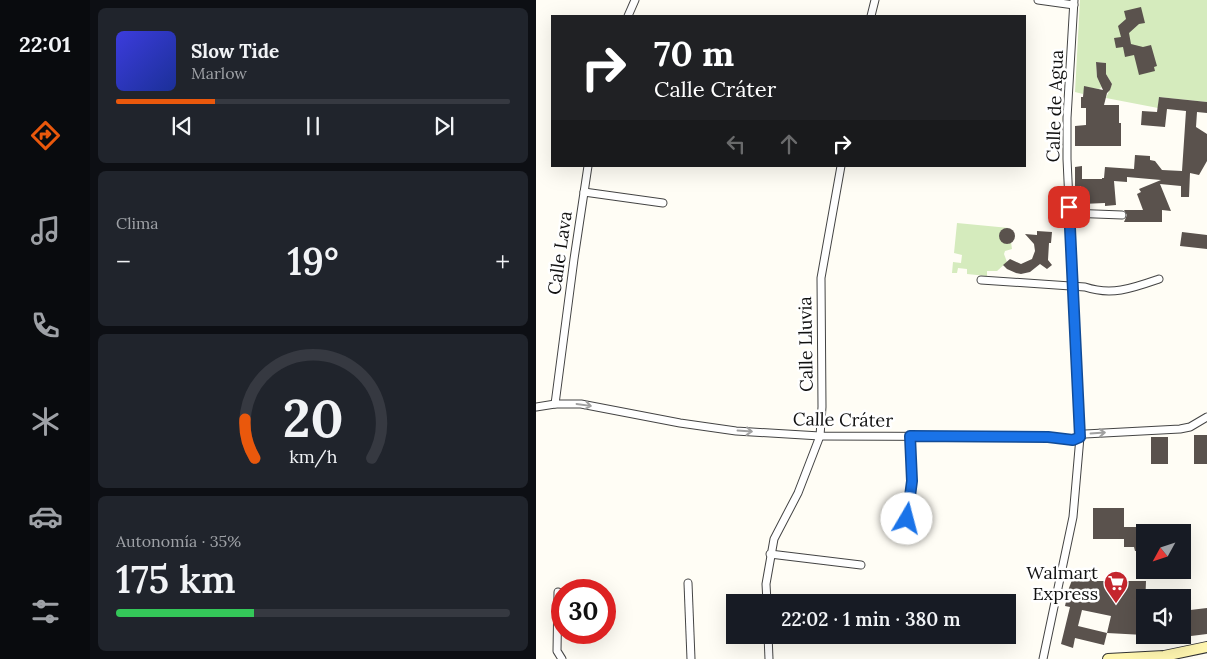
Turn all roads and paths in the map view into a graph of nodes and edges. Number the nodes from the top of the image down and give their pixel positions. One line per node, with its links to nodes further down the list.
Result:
1 (634, 0): 5 (street)
2 (875, 0): 6 (street)
3 (1038, 0): 4 (street)
4 (1074, 2): 11 (street, Calle de Agua)
5 (628, 15)
6 (871, 15)
7 (588, 167): 9 (street, Calle Lava)
8 (841, 167): 19 (street, Calle Lluvia)
9 (584, 192): 10 (street); 16 (street, Calle Lava)
10 (663, 203)
11 (1070, 214): 12 (street); 15 (street, Calle de Agua)
12 (1122, 215)
13 (1159, 279): 15 (street)
14 (981, 280): 15 (street)
15 (1073, 286): 21 (street, Calle de Agua)
16 (555, 404): 17 (street, Calle Cráter); 19 (street, Calle Cráter, one-way to 19)
17 (536, 407)
18 (1207, 417): 21 (street, Calle Cráter, one-way to 18)
19 (820, 436): 20 (street, Calle Cráter); 23 (street, Calle Lluvia)
20 (910, 436): 21 (street, Calle Cráter); 22 (street)
21 (1080, 437): 33 (street, Calle de Agua)
22 (904, 538)
23 (770, 554): 24 (street); 26 (street, Calle Lluvia)
24 (861, 565)
25 (688, 583): 31 (street)
26 (767, 594)
27 (557, 644): 30 (street)
28 (768, 644): 32 (street)
29 (1207, 647): 34 (street)
30 (562, 659)
31 (691, 659)
32 (769, 659)
33 (1044, 659)
34 (1108, 659)

